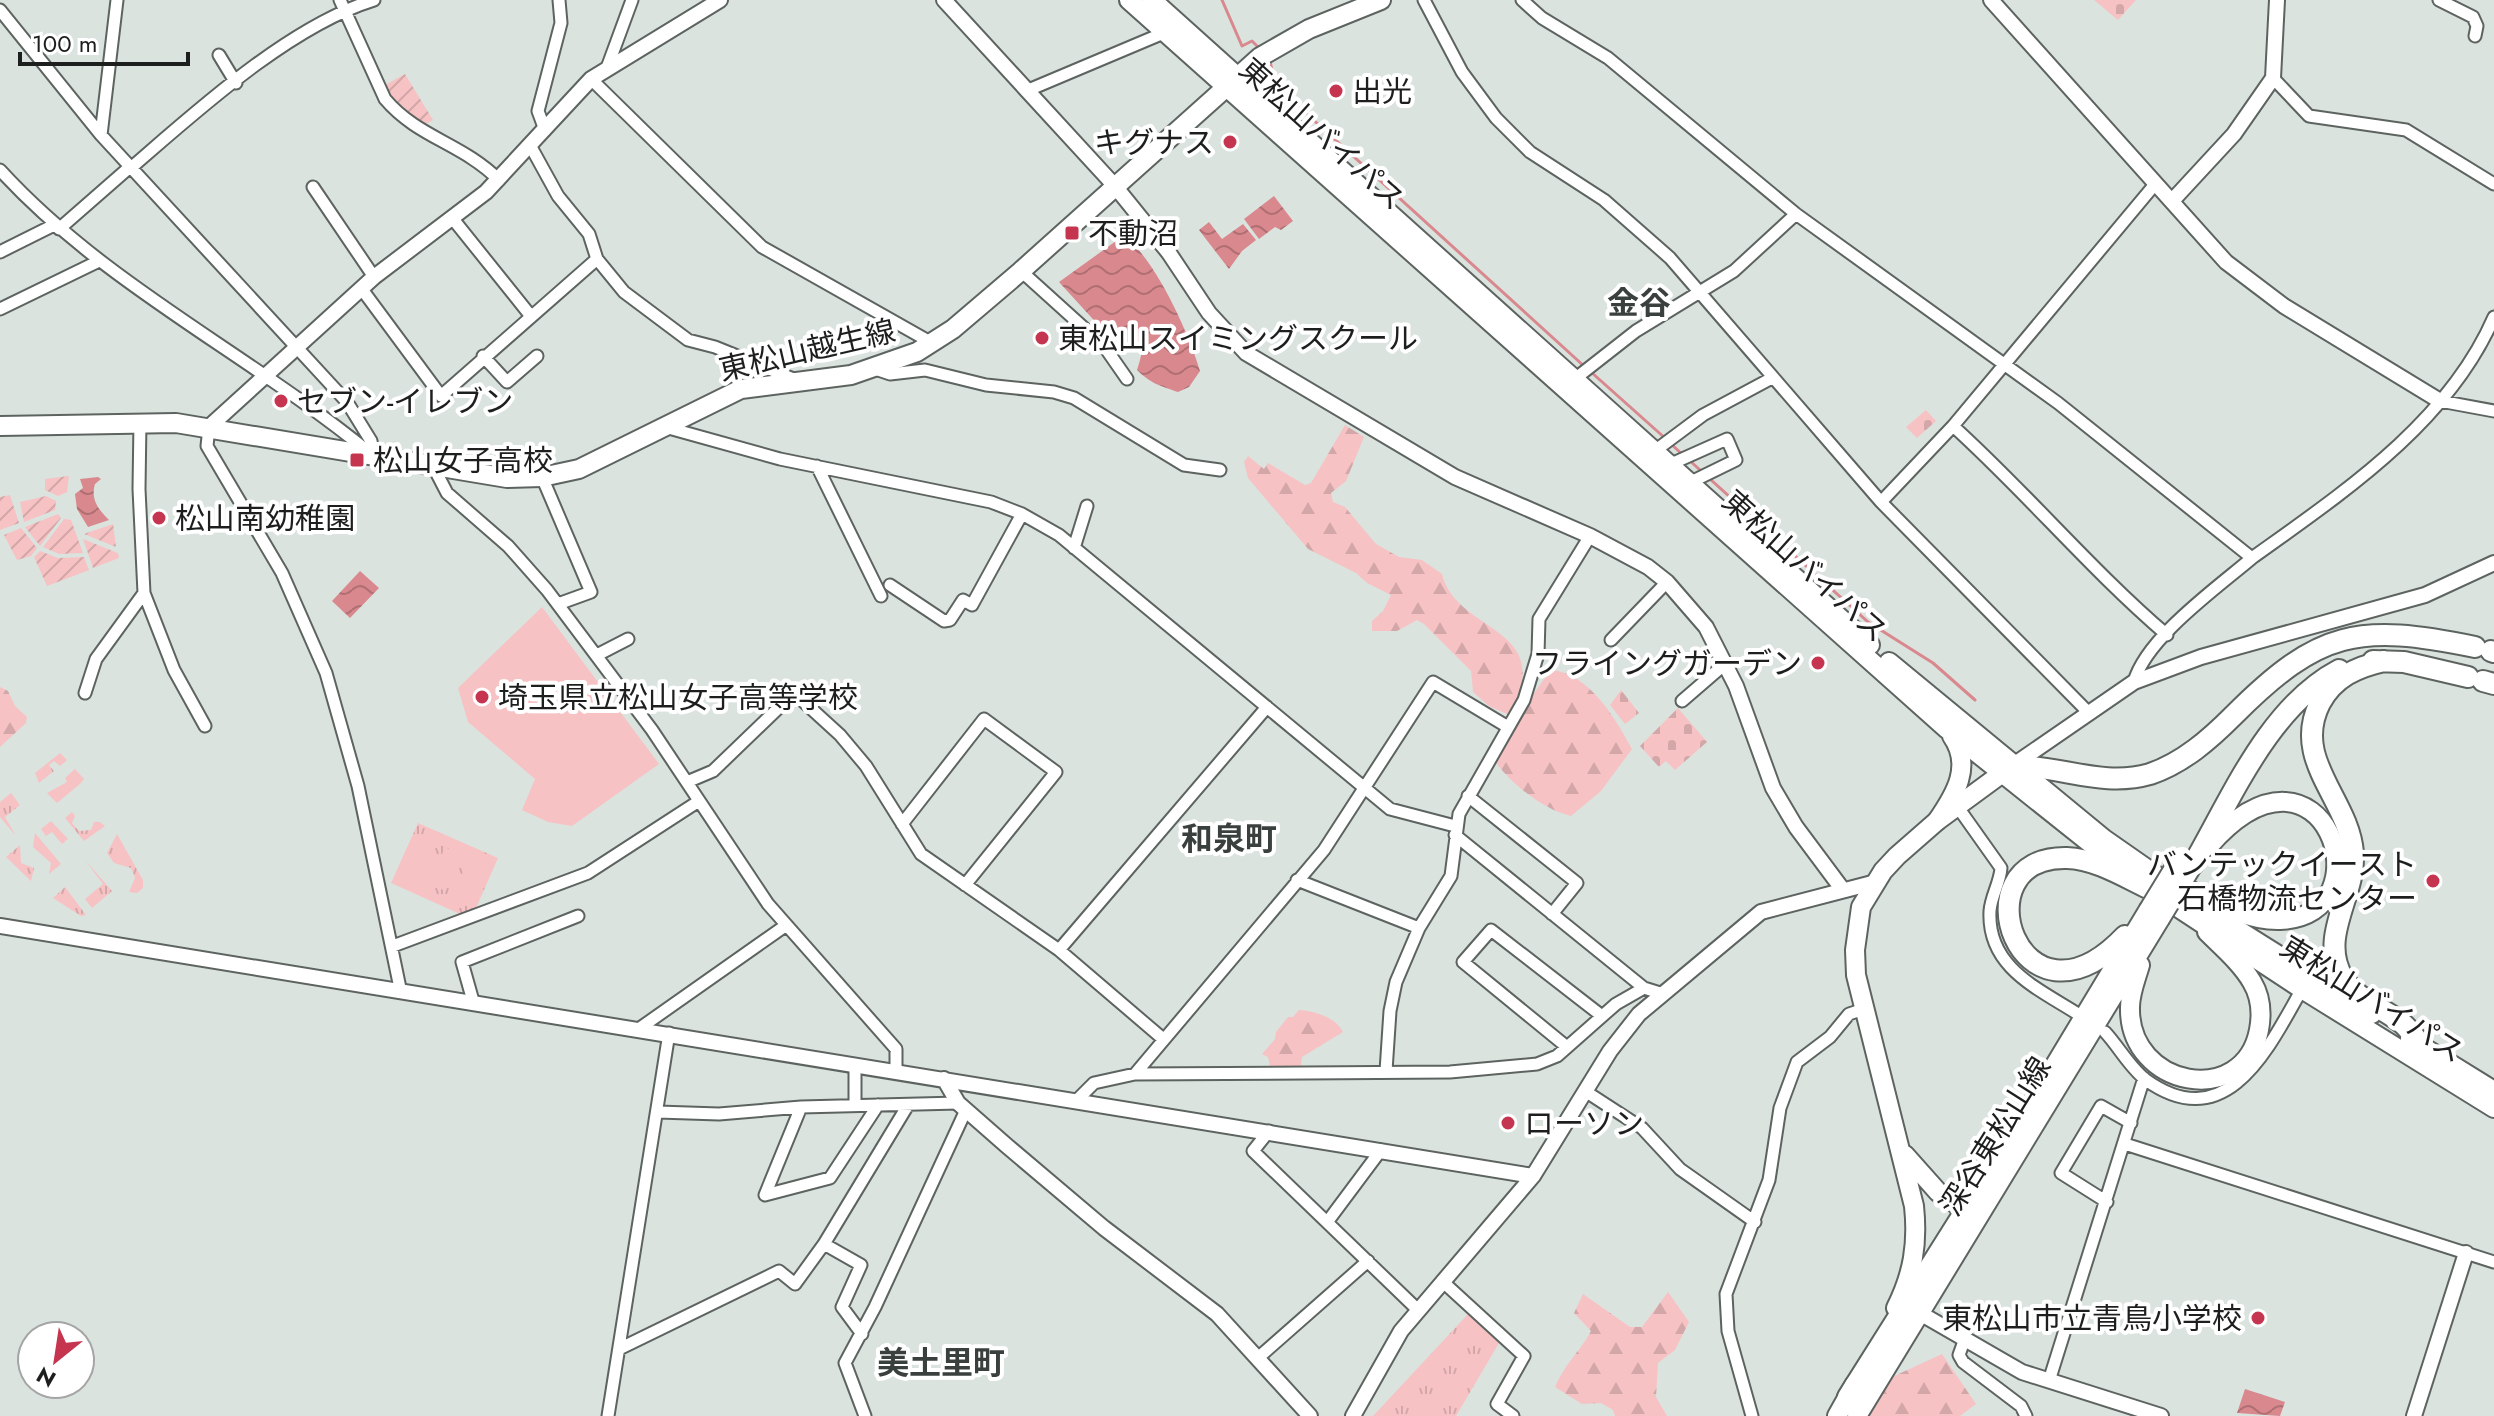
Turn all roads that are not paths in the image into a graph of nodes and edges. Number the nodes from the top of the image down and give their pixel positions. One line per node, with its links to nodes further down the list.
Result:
1 (117, 0): 27 (street)
2 (374, 0): 15 (street)
3 (559, 0): 26 (street)
4 (632, 0): 20 (street)
5 (720, 0): 20 (street)
6 (944, 0): 25 (street)
7 (1129, 0): 17 (main road, 東松山バイパス)
8 (1152, 0): 23 (main road, 東松山バイパス)
9 (1381, 0): 23 (main road, 東松山越生線)
10 (1424, 0): 46 (street)
11 (1522, 0): 37 (street)
12 (1991, 0): 32 (street)
13 (2277, 0): 21 (street)
14 (2440, 0): 18 (street)
15 (343, 4): 24 (street); 31 (street)
16 (0, 10): 27 (street)
17 (1166, 32): 23 (main road, 東松山バイパス); 25 (street)
18 (2475, 36)
19 (219, 55): 24 (street)
20 (607, 68): 22 (street)
21 (2273, 78): 33 (street); 36 (street)
22 (591, 79): 26 (street); 50 (street)
23 (1232, 81): 34 (main road, 東松山越生線); 57 (main road, 東松山バイパス); 104 (main road, 東松山バイパス)
24 (236, 83): 29 (street)
25 (1026, 91): 34 (street)
26 (545, 130): 28 (street)
27 (101, 135): 29 (street)
28 (531, 147): 31 (street); 41 (street)
29 (132, 166): 39 (street); 51 (street)
30 (0, 170): 39 (street)
31 (499, 180): 38 (street)
32 (2156, 183): 36 (street); 54 (street)
33 (2494, 184)
34 (1114, 185): 43 (main road, 東松山越生線); 79 (street)
35 (313, 187): 44 (street)
36 (2172, 201): 61 (street)
37 (1796, 214): 46 (street); 54 (street)
38 (453, 219): 44 (street); 48 (street)
39 (57, 227): 40 (street); 42 (street)
40 (0, 252)
41 (597, 259): 48 (street); 60 (street)
42 (99, 261): 47 (street); 56 (street)
43 (1021, 271): 50 (main road, 東松山越生線); 59 (street)
44 (374, 277): 45 (street)
45 (361, 288): 51 (street); 52 (street)
46 (1702, 294): 57 (street); 58 (street)
47 (0, 309)
48 (530, 315): 52 (street)
49 (2494, 317): 61 (street)
50 (932, 343): 55 (main road, 東松山越生線)
51 (294, 346): 56 (street); 69 (street)
52 (483, 356): 53 (street)
53 (537, 356)
54 (2003, 365): 66 (street); 81 (street)
55 (875, 369): 60 (main road, 東松山越生線); 73 (street)
56 (264, 374): 67 (street); 69 (street)
57 (1576, 378): 68 (main road, 東松山バイパス)
58 (1772, 378): 68 (street); 76 (street)
59 (1127, 379)
60 (796, 380): 65 (main road, 東松山越生線)
61 (2440, 401): 62 (street); 81 (street)
62 (2494, 411)
63 (140, 421): 64 (main road, 東松山越生線); 67 (main road, 東松山越生線); 85 (street)
64 (0, 426)
65 (664, 426): 72 (street); 74 (main road, 東松山越生線)
66 (1953, 426): 76 (street); 88 (street)
67 (209, 427): 69 (main road, 東松山越生線); 127 (street)
68 (1656, 450): 70 (main road, 東松山バイパス)
69 (375, 457): 71 (main road, 東松山越生線)
70 (1671, 464): 75 (main road, 東松山バイパス); 75 (street)
71 (433, 466): 74 (main road, 東松山越生線); 87 (street)
72 (817, 466): 78 (street); 86 (street)
73 (1220, 470)
74 (542, 477): 87 (street)
75 (1691, 482): 105 (main road, 東松山バイパス)
76 (1881, 502): 101 (street)
77 (1087, 506): 80 (street)
78 (1022, 514): 80 (street); 84 (street)
79 (1590, 536): 83 (street); 103 (street)
80 (1074, 548): 100 (street)
81 (2252, 558): 88 (street)
82 (2494, 563): 97 (street)
83 (1667, 582): 91 (street); 95 (street)
84 (890, 585)
85 (144, 593): 98 (street); 102 (street)
86 (881, 596)
87 (558, 604): 93 (street)
88 (2167, 635): 97 (street)
89 (2413, 636): 92 (highway); 105 (highway); 114 (highway)
90 (628, 639): 93 (street)
91 (1611, 640)
92 (2486, 650)
93 (597, 655): 106 (street)
94 (2384, 661): 96 (highway); 114 (highway); 141 (highway)
95 (1726, 663): 99 (street); 119 (street)
96 (2482, 680)
97 (2134, 682): 101 (street)
98 (85, 693)
99 (1682, 701)
100 (1267, 707): 107 (street); 128 (street)
101 (2089, 713): 105 (street)
102 (205, 726)
103 (1508, 727): 107 (street); 108 (street)
104 (1947, 729): 105 (main road, 東松山バイパス); 111 (main road)
105 (2006, 770): 110 (main road, 深谷東松山線); 115 (main road, 東松山バイパス)
106 (687, 782): 109 (street); 112 (street)
107 (1364, 787): 113 (street); 116 (street)
108 (1468, 796): 113 (street); 120 (street)
109 (699, 801): 125 (street); 127 (street)
110 (1957, 806): 111 (main road, 深谷東松山線); 135 (street)
111 (1937, 821): 117 (main road, 深谷東松山線)
112 (902, 824): 118 (street); 118 (street)
113 (1455, 831): 120 (street); 126 (street)
114 (2188, 860): 115 (main road); 121 (highway, bridge)
115 (2146, 878): 121 (highway); 123 (main road, 東松山バイパス); 141 (main road, 東松山バイパス)
116 (1297, 880): 126 (street); 140 (street)
117 (1876, 882): 119 (street); 134 (main road, 深谷東松山線)
118 (965, 885): 128 (street)
119 (1843, 890): 132 (street)
120 (1552, 914): 130 (street)
121 (2154, 915): 123 (main road); 166 (highway); 175 (main road, 深谷東松山線)
122 (578, 916): 133 (street)
123 (2195, 920): 131 (main road, 東松山バイパス)
124 (0, 926): 129 (street)
125 (785, 926): 137 (street); 144 (street)
126 (1419, 928): 145 (street)
127 (393, 946): 129 (street)
128 (1059, 950): 140 (street)
129 (400, 988): 133 (street)
130 (1644, 988): 132 (street); 136 (street)
131 (2302, 989): 147 (street); 157 (main road, 東松山バイパス)
132 (1660, 993): 149 (street)
133 (473, 1001): 137 (street)
134 (1864, 1009): 162 (main road, 深谷東松山線); 168 (street)
135 (2078, 1014)
136 (1602, 1016): 142 (street); 142 (street)
137 (640, 1028): 139 (street)
138 (2105, 1032): 147 (street)
139 (669, 1033): 143 (street); 158 (street)
140 (1162, 1038): 146 (street)
141 (2422, 1046): 150 (main road, 東松山バイパス)
142 (1567, 1047): 145 (street)
143 (855, 1065): 144 (street); 152 (street)
144 (896, 1070): 148 (street)
145 (1386, 1071): 146 (street)
146 (1135, 1074): 151 (street)
147 (2144, 1078): 159 (street)
148 (944, 1079): 151 (street); 156 (street)
149 (1585, 1091): 164 (street); 168 (street)
150 (2494, 1091)
151 (1077, 1100): 160 (street)
152 (855, 1105): 153 (street); 155 (street)
153 (878, 1105): 154 (street); 155 (street)
154 (908, 1105): 156 (street); 169 (street)
155 (801, 1107): 158 (street)
156 (962, 1107): 176 (street); 179 (street)
157 (2494, 1108)
158 (658, 1112): 178 (street)
159 (2131, 1123): 161 (street); 165 (street)
160 (1269, 1131): 163 (street); 167 (street)
161 (2125, 1144): 165 (street); 170 (street)
162 (1899, 1146): 166 (main road, 深谷東松山線); 181 (main road, 深谷東松山線)
163 (1381, 1150): 164 (street); 167 (street)
164 (1533, 1176): 173 (street)
165 (2107, 1202): 180 (street)
166 (1967, 1211): 181 (highway)
167 (1328, 1221): 171 (street)
168 (1755, 1222): 187 (street)
169 (824, 1244): 176 (street); 178 (street)
170 (2466, 1253): 172 (street); 191 (street)
171 (1368, 1261): 174 (street); 179 (street)
172 (2494, 1262)
173 (1442, 1281): 174 (street); 186 (street)
174 (1418, 1310): 185 (street)
175 (1918, 1312): 177 (street); 181 (main road, 深谷東松山線)
176 (862, 1334): 183 (street)
177 (1964, 1341): 180 (street); 189 (street)
178 (619, 1349): 182 (street)
179 (1259, 1357): 184 (street)
180 (2049, 1381): 190 (street)
181 (1853, 1407): 188 (main road, 深谷東松山線)
182 (608, 1416)
183 (865, 1416)
184 (1310, 1416)
185 (1353, 1416)
186 (1513, 1416)
187 (1752, 1416)
188 (1837, 1416)
189 (2026, 1416)
190 (2161, 1416)
191 (2414, 1416)

